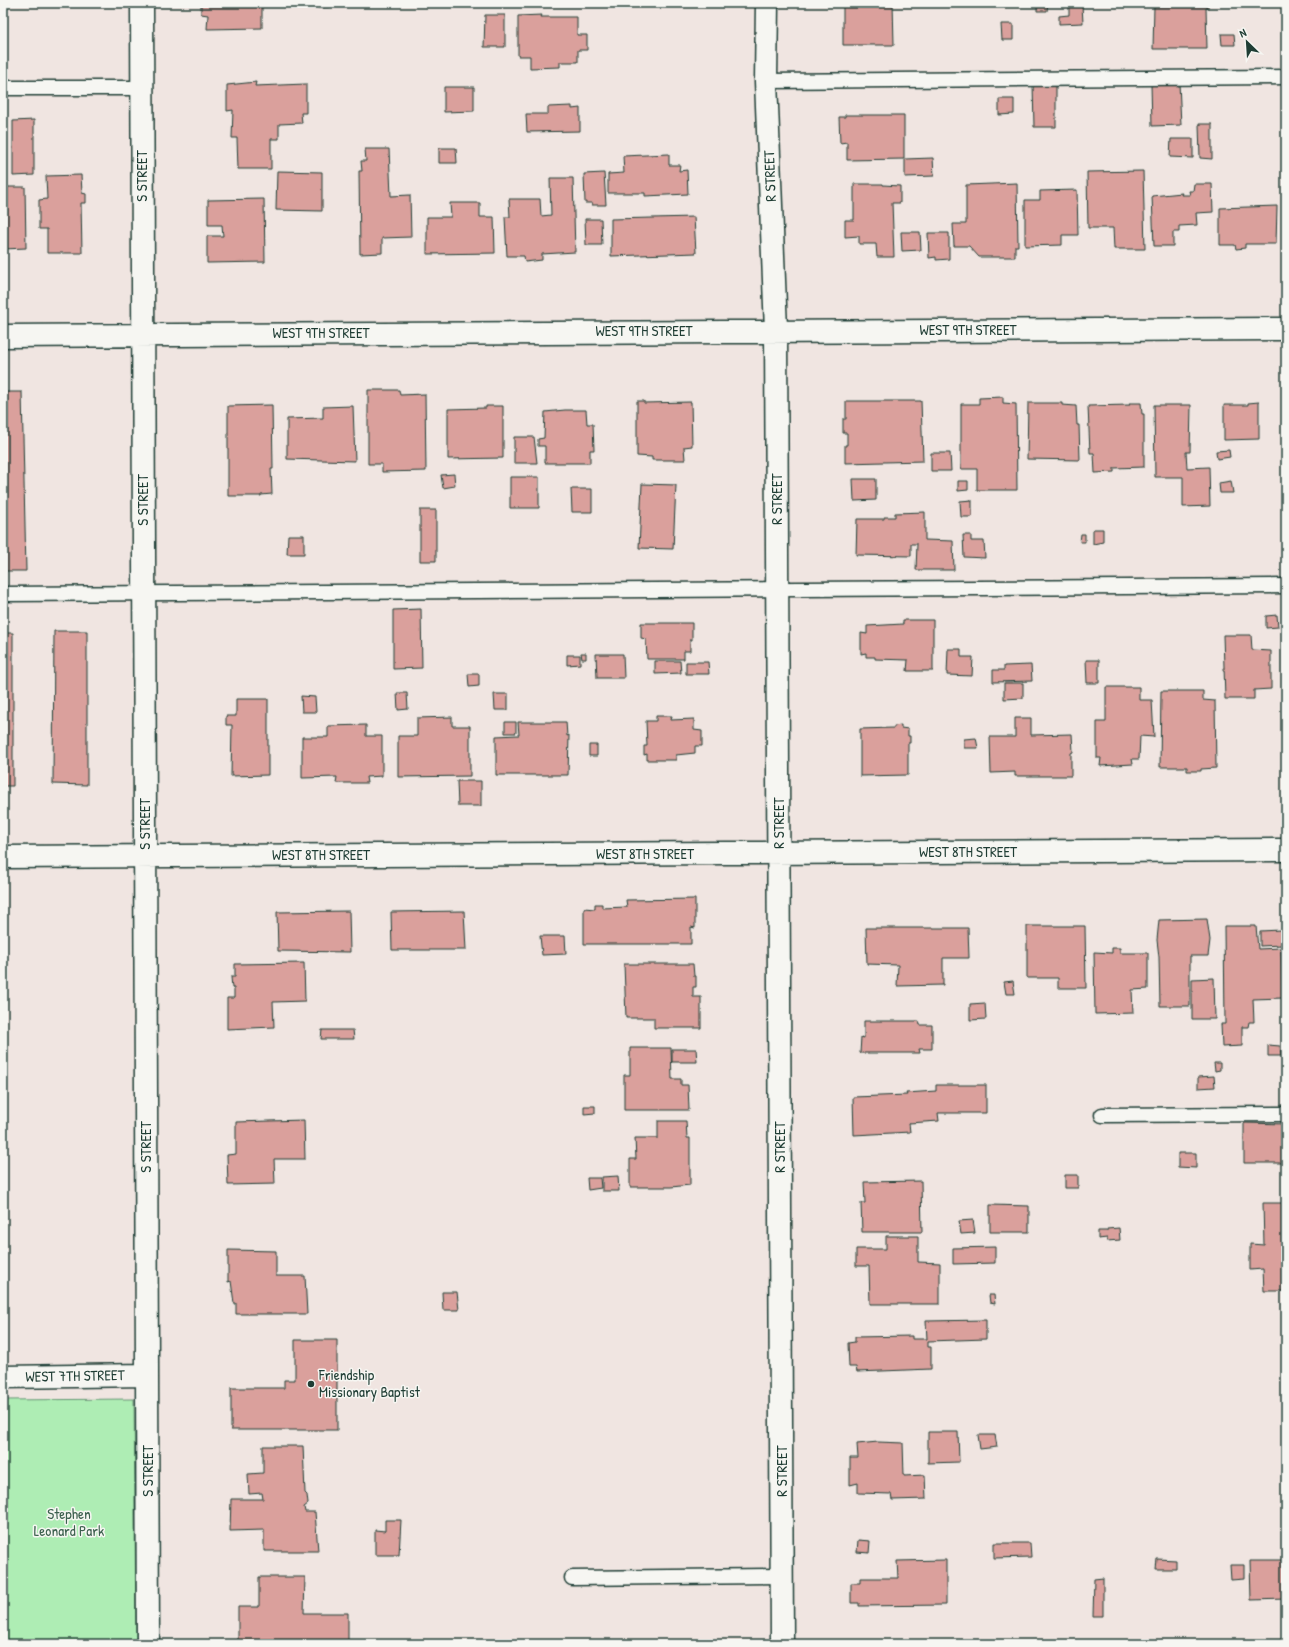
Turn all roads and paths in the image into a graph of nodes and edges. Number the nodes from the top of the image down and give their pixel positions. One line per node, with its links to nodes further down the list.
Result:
1 (142, 3): 6 (street, S STREET)
2 (767, 3): 4 (street, R STREET)
3 (1286, 77): 4 (lane)
4 (766, 81): 8 (street, R STREET)
5 (3, 88): 6 (lane)
6 (142, 88): 9 (street, S STREET)
7 (1286, 329): 8 (street, WEST 9TH STREET)
8 (776, 330): 9 (street, WEST 9TH STREET); 12 (street, R STREET)
9 (143, 335): 10 (street, WEST 9TH STREET); 13 (street, S STREET)
10 (3, 336)
11 (1286, 586): 12 (lane)
12 (778, 589): 13 (lane); 16 (street, R STREET)
13 (144, 593): 14 (lane); 17 (street, S STREET)
14 (3, 594)
15 (1286, 850): 16 (street, WEST 8TH STREET)
16 (779, 853): 17 (street, WEST 8TH STREET); 23 (street, R STREET)
17 (145, 856): 18 (street, WEST 8TH STREET); 21 (street, S STREET)
18 (3, 857)
19 (1286, 1114): 20 (lane)
20 (1102, 1115)
21 (147, 1375): 22 (street, WEST 7TH STREET); 25 (street, S STREET)
22 (3, 1377)
23 (782, 1576): 24 (lane); 26 (street, R STREET)
24 (572, 1578)
25 (148, 1644)
26 (782, 1644)

